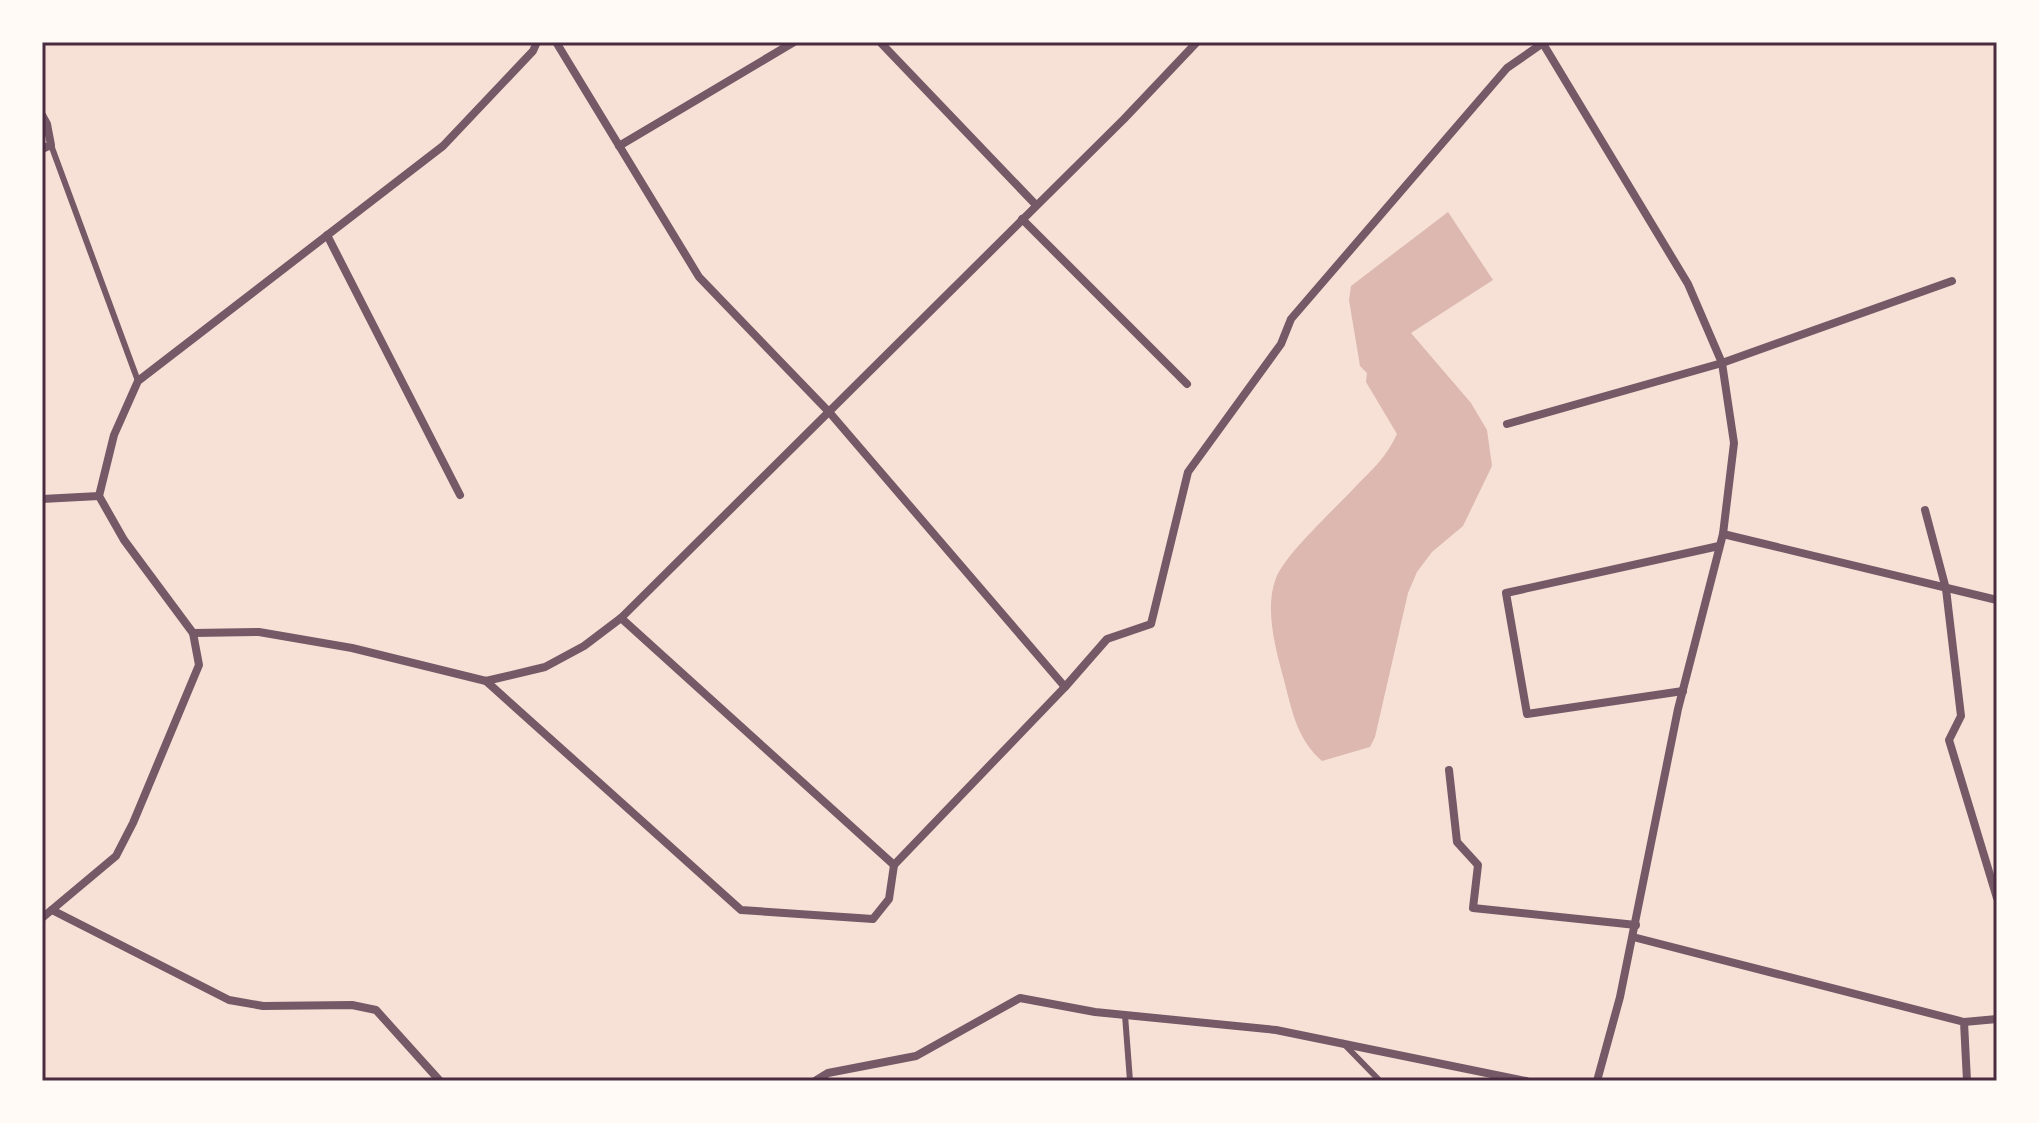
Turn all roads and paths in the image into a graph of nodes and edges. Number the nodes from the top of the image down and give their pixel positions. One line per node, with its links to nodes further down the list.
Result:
1 (537, 42): 12 (street)
2 (556, 42): 8 (street)
3 (794, 42): 8 (street)
4 (880, 42): 10 (street)
5 (1197, 42): 10 (street)
6 (1542, 42): 14 (street); 30 (street)
7 (42, 115): 9 (street)
8 (619, 146): 17 (street)
9 (47, 147): 15 (lane)
10 (1036, 205): 11 (street)
11 (1022, 219): 16 (street); 17 (street)
12 (327, 235): 15 (street); 19 (street)
13 (1952, 281): 14 (street)
14 (1722, 363): 18 (street); 23 (street)
15 (138, 381): 20 (street)
16 (1187, 384)
17 (830, 413): 27 (street); 30 (street)
18 (1507, 424)
19 (460, 495)
20 (99, 496): 21 (street); 28 (street)
21 (42, 499)
22 (1925, 510): 25 (street)
23 (1723, 534): 24 (street); 25 (street)
24 (1719, 546): 31 (street); 31 (street)
25 (1946, 589): 26 (street); 34 (street)
26 (1997, 600)
27 (621, 618): 29 (street); 33 (street)
28 (193, 633): 29 (street); 35 (street)
29 (486, 681): 33 (street)
30 (1065, 687): 33 (street)
31 (1683, 691): 37 (street)
32 (1449, 770): 37 (street)
33 (894, 865)
34 (1997, 898)
35 (52, 910): 36 (street); 43 (street)
36 (42, 918)
37 (1636, 925): 38 (street)
38 (1633, 937): 41 (street); 48 (street)
39 (1125, 1015): 42 (street); 44 (street); 45 (lane)
40 (1997, 1019): 41 (street)
41 (1964, 1022): 49 (street)
42 (1343, 1043): 46 (lane); 47 (street)
43 (440, 1081)
44 (815, 1081)
45 (1130, 1081)
46 (1380, 1081)
47 (1526, 1081)
48 (1597, 1081)
49 (1967, 1081)

